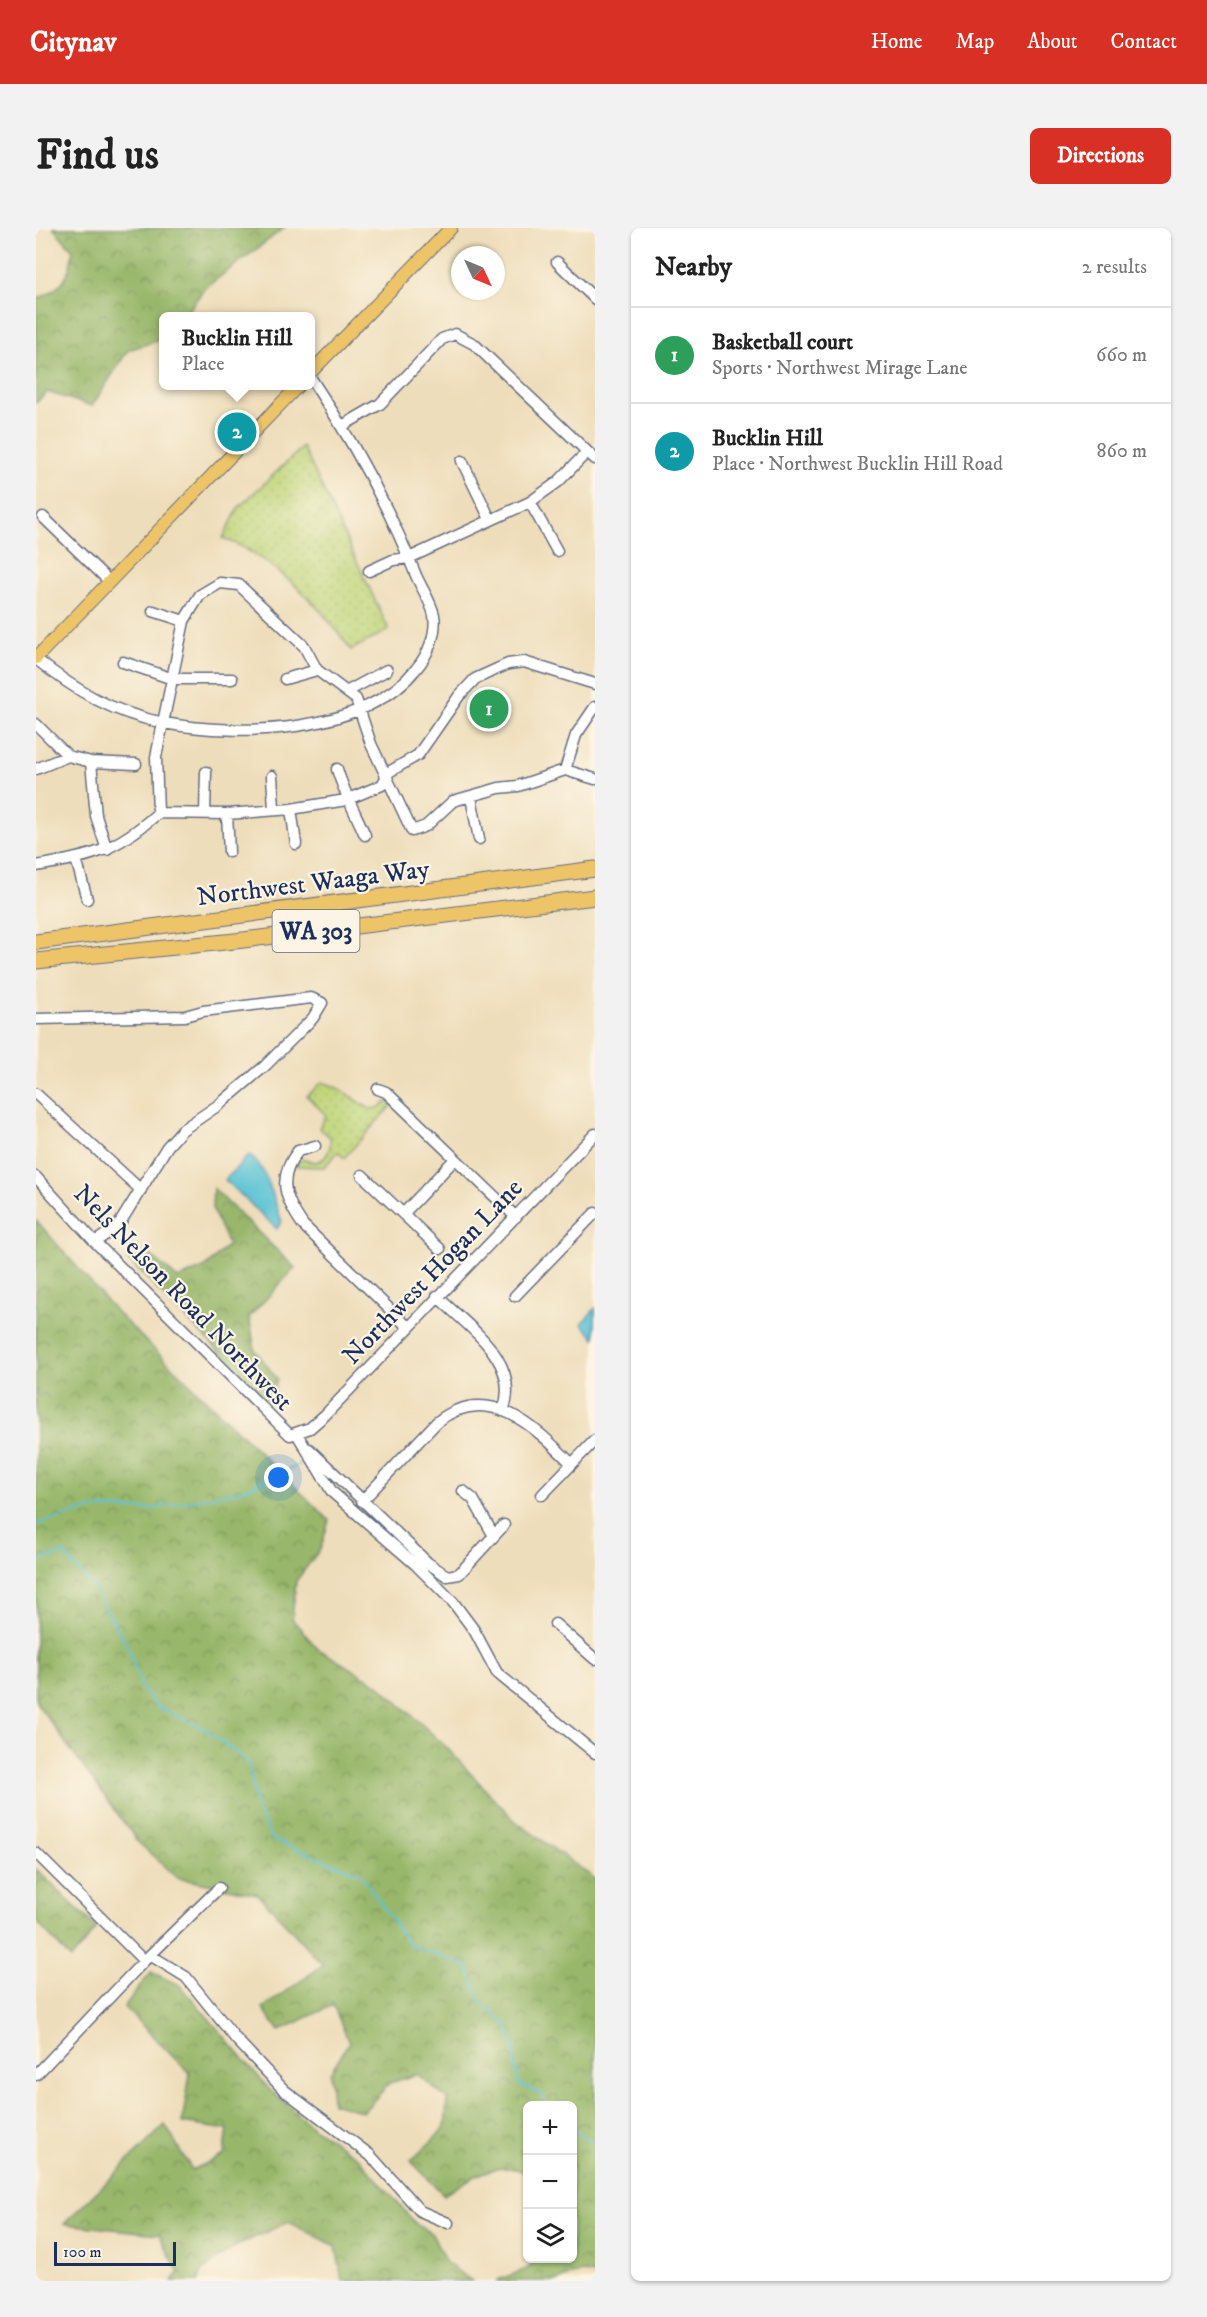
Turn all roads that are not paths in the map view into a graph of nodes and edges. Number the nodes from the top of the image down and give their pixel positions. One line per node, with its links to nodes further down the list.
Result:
1 (451, 228): 4 (main road)
2 (557, 262): 3 (street)
3 (595, 299)
4 (315, 368)
5 (315, 385): 7 (street)
6 (294, 390): 16 (main road)
7 (342, 426): 8 (street); 14 (street)
8 (591, 456): 10 (street)
9 (462, 461): 12 (street)
10 (530, 502): 12 (street); 13 (street)
11 (43, 517): 16 (street)
12 (490, 519): 14 (street)
13 (557, 551)
14 (409, 558): 15 (street); 29 (street)
15 (369, 571)
16 (109, 581): 19 (main road)
17 (153, 611): 18 (street)
18 (184, 621): 21 (street); 23 (street)
19 (36, 658): 30 (street)
20 (123, 662): 23 (street)
21 (316, 670): 25 (street); 27 (street)
22 (387, 670): 27 (street)
23 (173, 679): 24 (street); 30 (street)
24 (232, 679)
25 (285, 679)
26 (595, 684): 40 (street)
27 (348, 691): 29 (street)
28 (595, 707): 37 (street)
29 (360, 709): 30 (street); 40 (street)
30 (164, 723): 46 (street)
31 (36, 724): 32 (street)
32 (68, 756): 33 (street); 35 (street)
33 (91, 762): 34 (street); 52 (street)
34 (136, 764)
35 (36, 769)
36 (337, 769): 43 (street)
37 (565, 770): 41 (street); 42 (street)
38 (206, 772): 47 (street)
39 (272, 776): 44 (street)
40 (386, 778): 42 (street); 43 (street)
41 (595, 779)
42 (471, 797): 50 (street)
43 (346, 800): 45 (street); 49 (street)
44 (274, 808): 45 (street); 48 (street)
45 (291, 809): 51 (street)
46 (158, 813): 47 (street); 52 (street)
47 (205, 813): 48 (street)
48 (227, 814): 53 (street)
49 (365, 835)
50 (479, 839)
51 (296, 844)
52 (106, 850): 54 (street)
53 (229, 852)
54 (75, 859): 55 (street); 58 (street)
55 (36, 866)
56 (595, 868): 59 (highway, Northwest Waaga Way / WA 303)
57 (595, 897): 60 (highway, Northwest Waaga Way / WA 303)
58 (87, 899)
59 (36, 942)
60 (36, 961)
61 (36, 1019): 69 (street)
62 (378, 1089): 66 (street)
63 (36, 1094): 69 (street)
64 (595, 1134): 72 (street, Northwest Hogan Lane)
65 (315, 1146): 77 (street)
66 (455, 1159): 71 (street); 72 (street)
67 (362, 1174): 71 (street)
68 (36, 1176): 73 (street, Nels Nelson Road Northwest)
69 (141, 1190): 73 (street)
70 (595, 1213): 76 (street)
71 (403, 1214): 74 (street)
72 (516, 1217): 75 (street, Northwest Hogan Lane)
73 (95, 1242): 79 (street, Nels Nelson Road Northwest)
74 (440, 1249)
75 (437, 1296): 77 (street, Northwest Hogan Lane); 78 (street)
76 (515, 1296)
77 (408, 1327): 79 (street, Northwest Hogan Lane)
78 (503, 1411): 81 (street); 84 (street)
79 (298, 1437): 84 (street); 89 (street, Nels Nelson Road Northwest)
80 (595, 1440): 81 (street)
81 (572, 1464): 83 (street)
82 (463, 1491): 86 (street)
83 (542, 1495)
84 (362, 1501): 86 (street)
85 (504, 1525): 86 (street)
86 (494, 1536)
87 (555, 1624): 88 (street)
88 (595, 1659)
89 (595, 1754)
90 (36, 1853): 92 (street)
91 (219, 1888): 92 (street)
92 (147, 1958): 93 (street); 94 (street)
93 (36, 2075)
94 (448, 2223)

